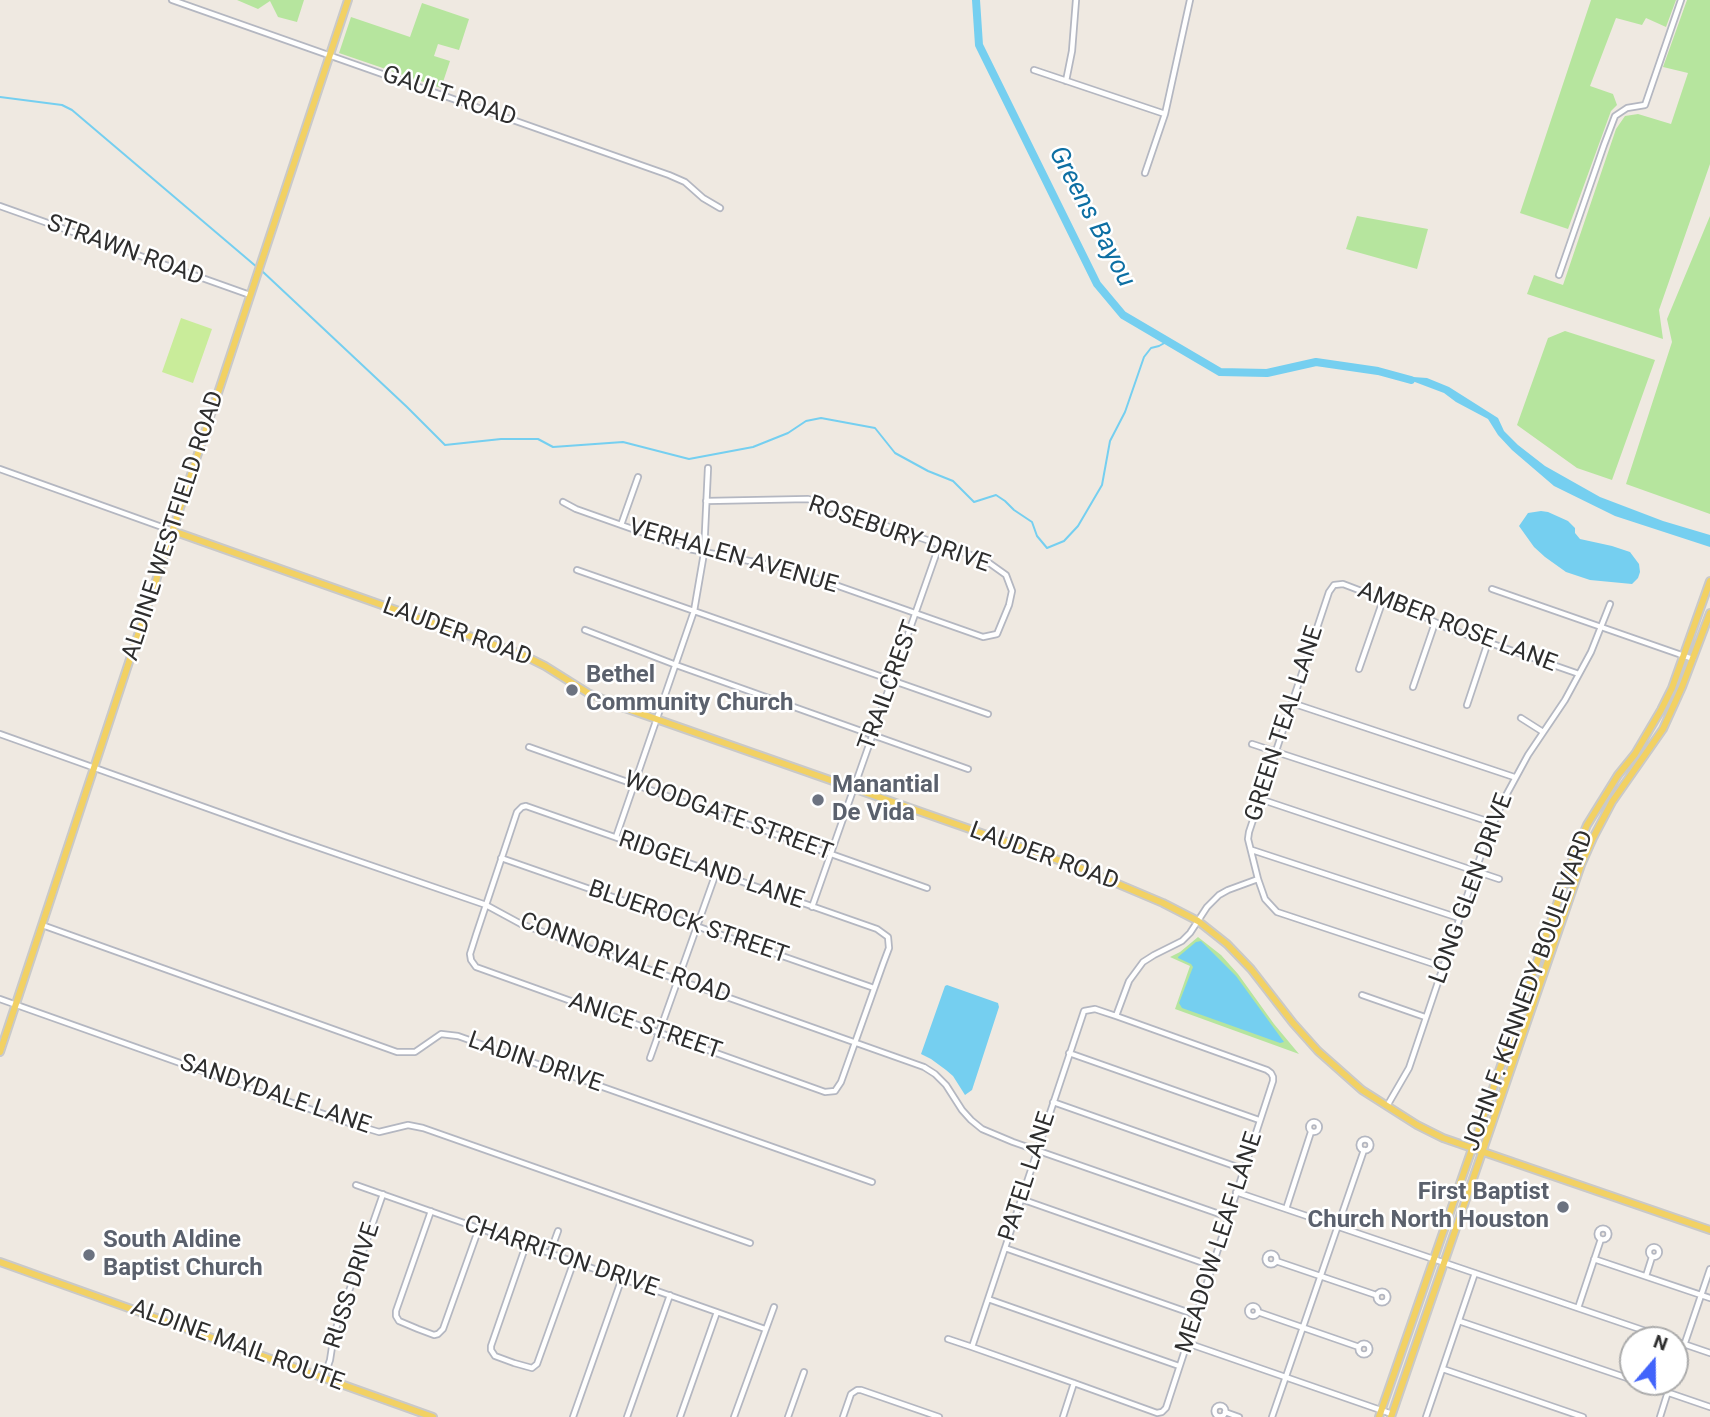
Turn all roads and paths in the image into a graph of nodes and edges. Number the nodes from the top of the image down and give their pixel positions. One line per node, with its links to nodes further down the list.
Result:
1 (172, 0): 6 (street, GAULT ROAD)
2 (348, 0): 6 (main road, ALDINE WESTFIELD ROAD)
3 (1076, 0): 8 (street)
4 (1190, 0): 9 (street)
5 (1681, 0): 13 (street)
6 (330, 55): 12 (street, GAULT ROAD); 14 (main road, ALDINE WESTFIELD ROAD)
7 (1034, 70): 8 (street)
8 (1066, 80): 9 (street)
9 (1165, 114): 10 (street)
10 (1145, 173)
11 (0, 206): 14 (street, STRAWN ROAD)
12 (720, 208)
13 (1559, 275)
14 (250, 295): 21 (main road, ALDINE WESTFIELD ROAD)
15 (708, 468): 18 (street)
16 (0, 469): 21 (street, LAUDER ROAD)
17 (638, 477): 20 (street)
18 (706, 501): 22 (street, ROSEBURY DRIVE); 23 (street)
19 (564, 502): 20 (street, VERHALEN AVENUE)
20 (621, 526): 23 (street, VERHALEN AVENUE)
21 (173, 531): 51 (main road, LAUDER ROAD); 59 (main road, ALDINE WESTFIELD ROAD)
22 (939, 546): 33 (street, TRAILCREST); 37 (street, ROSEBURY DRIVE)
23 (704, 553): 31 (street); 33 (street, VERHALEN AVENUE)
24 (577, 570): 31 (street)
25 (1710, 581): 29 (main road, JOHN F. KENNEDY BOULEVARD)
26 (1334, 585): 28 (street, AMBER ROSE LANE); 46 (street, GREEN TEAL LANE)
27 (1492, 589): 35 (street)
28 (1383, 600): 34 (street, AMBER ROSE LANE); 42 (street)
29 (1707, 601): 39 (main road, JOHN F. KENNEDY BOULEVARD)
30 (1610, 604): 35 (street, LONG GLEN DRIVE)
31 (694, 611): 41 (street); 44 (street)
32 (1710, 613): 40 (main road, JOHN F. KENNEDY BOULEVARD)
33 (915, 614): 37 (street, VERHALEN AVENUE); 44 (street, TRAILCREST)
34 (1435, 623): 38 (street, AMBER ROSE LANE); 45 (street)
35 (1602, 627): 39 (street); 43 (street, LONG GLEN DRIVE)
36 (585, 629): 41 (street)
37 (984, 637)
38 (1488, 642): 43 (street, AMBER ROSE LANE); 47 (street)
39 (1684, 656): 40 (street); 50 (main road, JOHN F. KENNEDY BOULEVARD)
40 (1693, 659): 52 (main road, JOHN F. KENNEDY BOULEVARD)
41 (676, 665): 51 (street); 55 (street)
42 (1359, 670)
43 (1579, 674): 53 (street, LONG GLEN DRIVE)
44 (891, 681): 48 (street); 55 (street, TRAILCREST)
45 (1413, 687)
46 (1292, 703): 58 (street, GREEN TEAL LANE); 61 (street)
47 (1467, 705)
48 (988, 714)
49 (1521, 718): 53 (street)
50 (1656, 719): 52 (main road); 87 (main road, JOHN F. KENNEDY BOULEVARD)
51 (656, 720): 62 (street); 63 (main road, LAUDER ROAD)
52 (1665, 724): 90 (main road, JOHN F. KENNEDY BOULEVARD)
53 (1544, 732): 61 (street, LONG GLEN DRIVE)
54 (0, 734): 59 (street, CONNORVALE ROAD)
55 (873, 734): 60 (street); 63 (street, TRAILCREST)
56 (1252, 744): 58 (street)
57 (529, 747): 62 (street, WOODGATE STREET)
58 (1275, 751): 64 (street, GREEN TEAL LANE); 65 (street)
59 (94, 767): 75 (street, CONNORVALE ROAD); 79 (main road, ALDINE WESTFIELD ROAD)
60 (968, 769)
61 (1514, 778): 65 (street, LONG GLEN DRIVE)
62 (635, 783): 66 (street); 68 (street, WOODGATE STREET)
63 (853, 789): 68 (street, TRAILCREST); 78 (main road, LAUDER ROAD)
64 (1260, 799): 67 (street, GREEN TEAL LANE); 70 (street)
65 (1493, 823): 70 (street, LONG GLEN DRIVE)
66 (616, 837): 69 (street, RIDGELAND LANE); 71 (street, RIDGELAND LANE)
67 (1251, 849): 72 (street, GREEN TEAL LANE); 77 (street)
68 (831, 853): 74 (street, WOODGATE STREET); 76 (street, TRAILCREST)
69 (501, 858): 75 (street); 80 (street, BLUEROCK STREET)
70 (1475, 871): 73 (street); 77 (street, LONG GLEN DRIVE)
71 (716, 873): 76 (street, RIDGELAND LANE); 80 (street)
72 (1258, 879): 78 (street); 81 (street, GREEN TEAL LANE)
73 (1499, 879)
74 (927, 888)
75 (486, 905): 82 (street, CONNORVALE ROAD); 91 (street, ANICE STREET)
76 (812, 906): 83 (street, RIDGELAND LANE)
77 (1460, 918): 81 (street, LONG GLEN DRIVE)
78 (1198, 922): 88 (street); 97 (main road, LAUDER ROAD)
79 (42, 925): 86 (main road, ALDINE WESTFIELD ROAD); 105 (street, LADIN DRIVE)
80 (697, 926): 82 (street); 83 (street, BLUEROCK STREET)
81 (1443, 967): 89 (street, LONG GLEN DRIVE)
82 (678, 979): 91 (street); 92 (street, CONNORVALE ROAD)
83 (874, 988): 92 (street)
84 (1362, 995): 89 (street)
85 (0, 999): 86 (street, SANDYDALE LANE)
86 (16, 1004): 93 (main road, ALDINE WESTFIELD ROAD); 118 (street, SANDYDALE LANE)
87 (1518, 1014): 90 (main road); 100 (main road, JOHN F. KENNEDY BOULEVARD)
88 (1116, 1016): 94 (street, PATEL LANE); 98 (street, MEADOW LEAF LANE)
89 (1425, 1017): 97 (street, LONG GLEN DRIVE)
90 (1528, 1018): 103 (main road, JOHN F. KENNEDY BOULEVARD)
91 (659, 1033): 92 (street, ANICE STREET); 95 (street)
92 (855, 1042): 101 (street, CONNORVALE ROAD)
93 (0, 1052)
94 (1069, 1053): 96 (street, PATEL LANE); 98 (street)
95 (650, 1058)
96 (1053, 1102): 101 (street, PATEL LANE); 104 (street)
97 (1387, 1107): 100 (main road, LAUDER ROAD)
98 (1260, 1121): 104 (street, MEADOW LEAF LANE)
99 (1311, 1132): 110 (street)
100 (1472, 1148): 103 (main road, LAUDER ROAD); 123 (main road, JOHN F. KENNEDY BOULEVARD)
101 (1037, 1150): 109 (street, PATEL LANE); 112 (street, CONNORVALE ROAD)
102 (1364, 1150): 113 (street)
103 (1482, 1151): 115 (main road, LAUDER ROAD); 128 (main road, JOHN F. KENNEDY BOULEVARD)
104 (1244, 1169): 107 (street, MEADOW LEAF LANE)
105 (872, 1182)
106 (356, 1185): 108 (street, CHARRITON DRIVE)
107 (1236, 1192): 110 (street); 112 (street, MEADOW LEAF LANE)
108 (383, 1194): 111 (street, CHARRITON DRIVE); 160 (street, RUSS DRIVE)
109 (1021, 1199): 120 (street, PATEL LANE); 129 (street)
110 (1286, 1209): 113 (street)
111 (431, 1211): 114 (street, CHARRITON DRIVE); 114 (street)
112 (1228, 1217): 129 (street, MEADOW LEAF LANE)
113 (1337, 1226): 123 (street); 132 (street)
114 (479, 1228): 119 (street, CHARRITON DRIVE)
115 (1710, 1230)
116 (558, 1231): 121 (street)
117 (1601, 1239): 124 (street)
118 (750, 1243)
119 (526, 1245): 121 (street, CHARRITON DRIVE); 125 (street)
120 (1004, 1248): 139 (street, PATEL LANE); 144 (street)
121 (550, 1253): 125 (street, CHARRITON DRIVE)
122 (1652, 1257): 133 (street)
123 (1434, 1259): 128 (street); 167 (main road, JOHN F. KENNEDY BOULEVARD)
124 (1594, 1259): 133 (street); 141 (street)
125 (574, 1261): 134 (street, CHARRITON DRIVE)
126 (1276, 1261): 132 (street)
127 (0, 1262): 160 (main road, ALDINE MAIL ROUTE)
128 (1444, 1263): 131 (street); 168 (main road, JOHN F. KENNEDY BOULEVARD)
129 (1212, 1266): 144 (street, MEADOW LEAF LANE)
130 (1710, 1269): 137 (street)
131 (1475, 1273): 141 (street); 145 (street)
132 (1321, 1276): 136 (street); 147 (street)
133 (1646, 1276): 137 (street)
134 (622, 1278): 135 (street, CHARRITON DRIVE); 170 (street)
135 (670, 1295): 142 (street, CHARRITON DRIVE); 171 (street)
136 (1377, 1295)
137 (1701, 1295): 138 (street); 149 (street)
138 (1710, 1298)
139 (988, 1299): 153 (street, PATEL LANE); 156 (street)
140 (774, 1307): 148 (street)
141 (1578, 1308): 146 (street)
142 (718, 1312): 148 (street, CHARRITON DRIVE); 172 (street)
143 (1258, 1312): 147 (street)
144 (1196, 1315): 151 (street, MEADOW LEAF LANE)
145 (1459, 1321): 157 (street); 159 (street)
146 (1632, 1326)
147 (1303, 1328): 154 (street); 161 (street)
148 (765, 1329): 173 (street)
149 (1689, 1330)
150 (948, 1339): 153 (street)
151 (1187, 1343): 156 (street, MEADOW LEAF LANE); 161 (street)
152 (1689, 1346): 155 (street)
153 (972, 1347): 162 (street)
154 (1359, 1347)
155 (1710, 1353)
156 (1179, 1366): 162 (street, MEADOW LEAF LANE)
157 (1443, 1369): 180 (street); 181 (street)
158 (804, 1372): 174 (street)
159 (1619, 1376)
160 (324, 1377): 169 (main road, ALDINE MAIL ROUTE)
161 (1286, 1377): 167 (street); 179 (street)
162 (1074, 1383): 177 (street)
163 (1667, 1396): 182 (street)
164 (1679, 1396): 165 (street)
165 (1710, 1407)
166 (1226, 1412): 178 (street)
167 (1380, 1414): 168 (street)
168 (1391, 1416)
169 (433, 1417)
170 (573, 1417)
171 (627, 1417)
172 (680, 1417)
173 (734, 1417)
174 (789, 1417)
175 (843, 1417): 176 (street)
176 (939, 1417)
177 (1063, 1417)
178 (1239, 1417)
179 (1272, 1417)
180 (1426, 1417)
181 (1583, 1417)
182 (1660, 1417)

